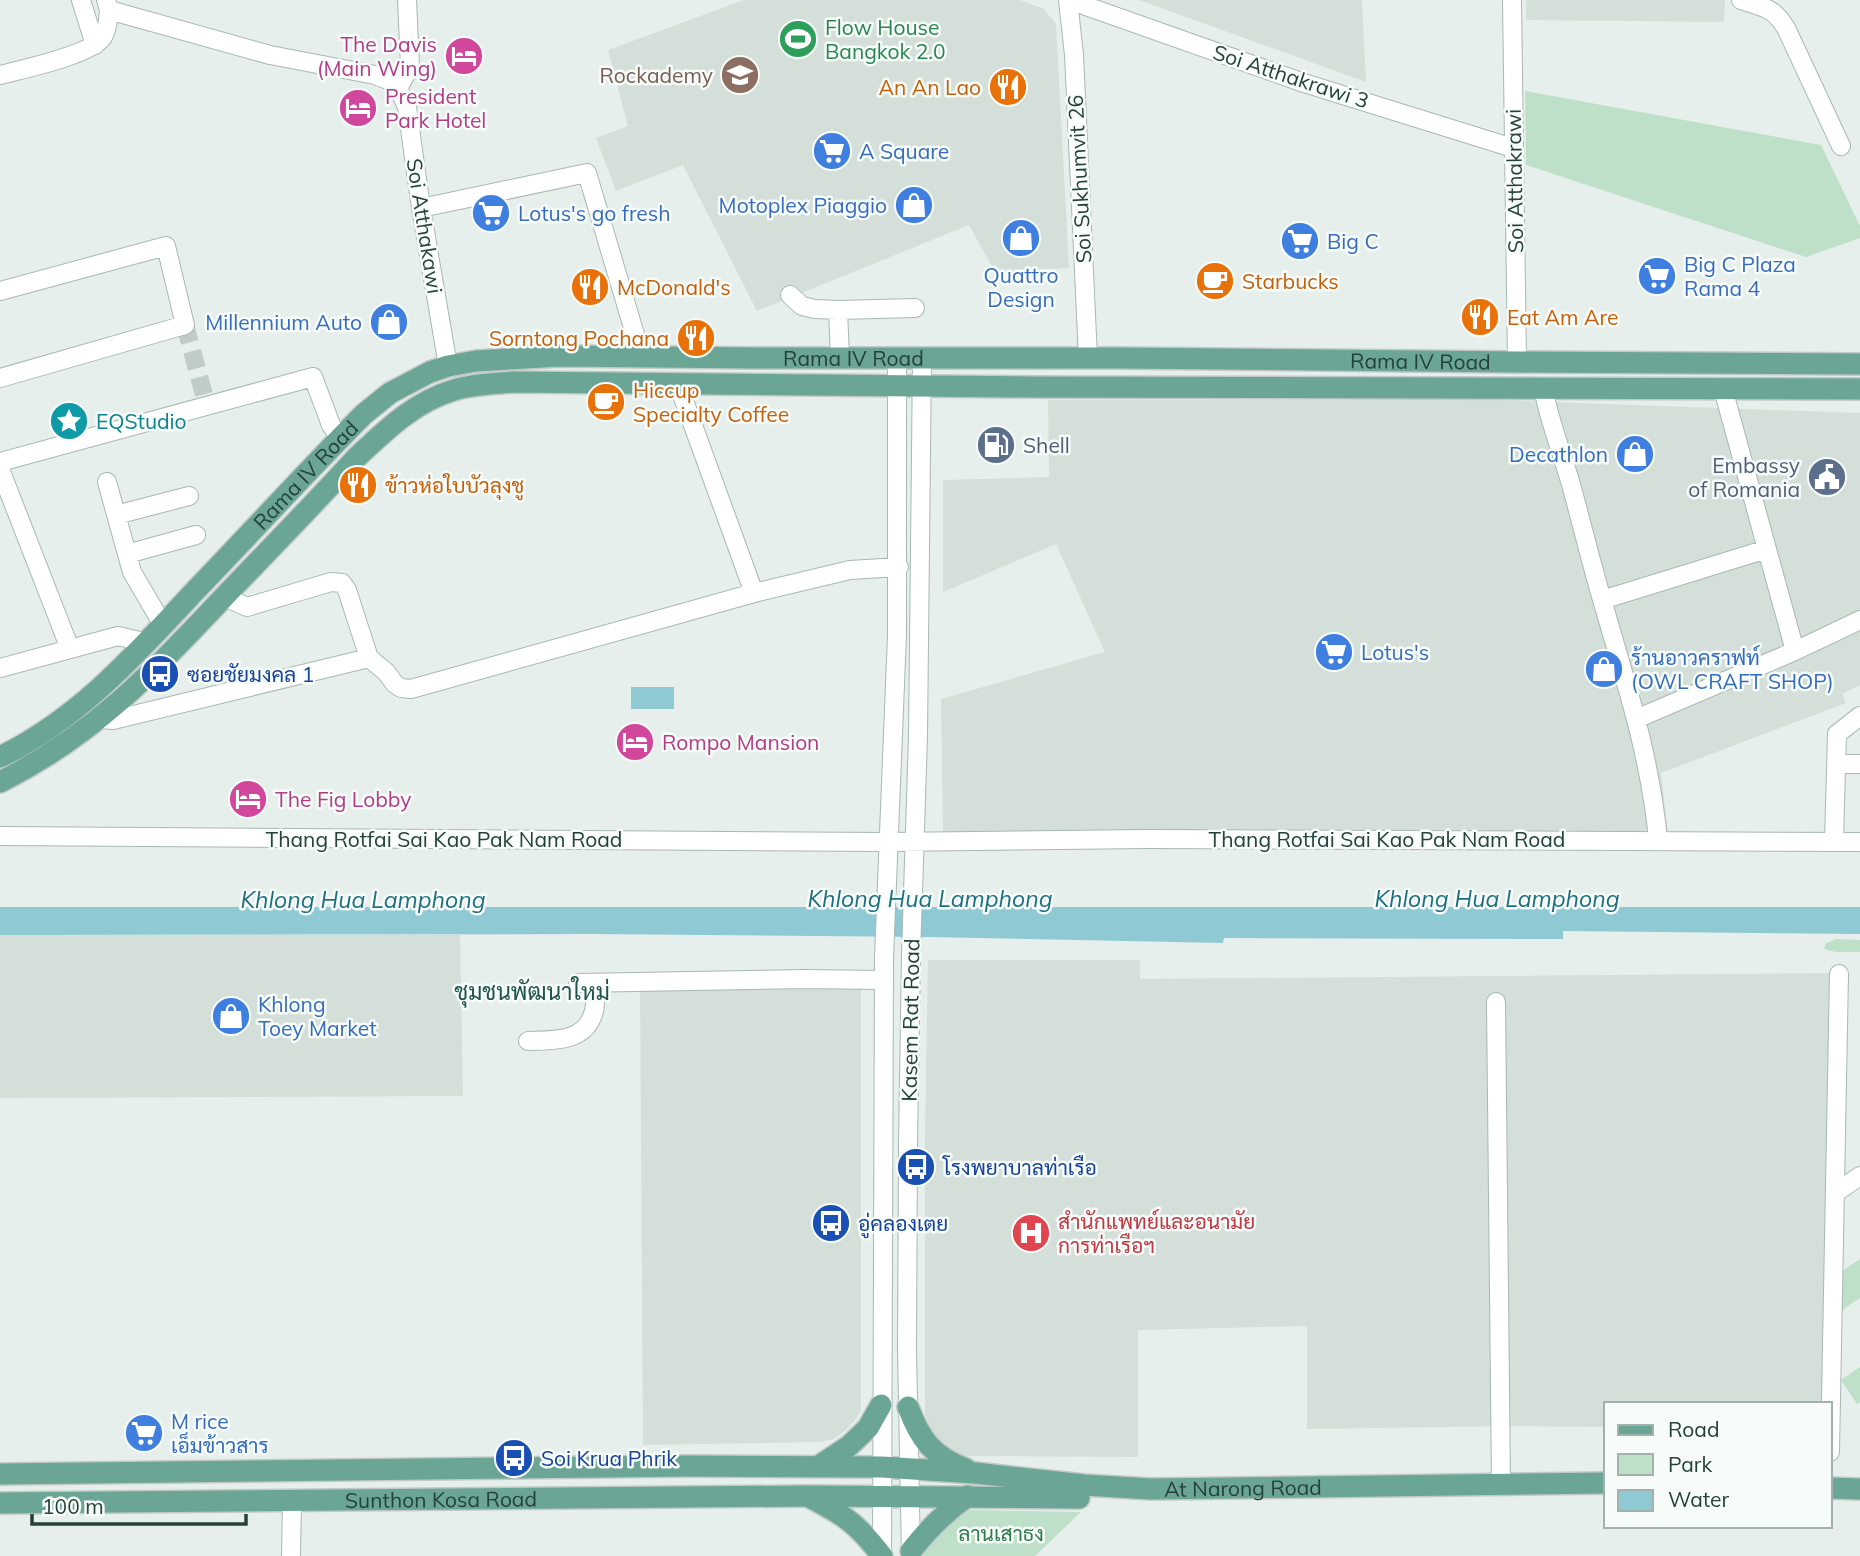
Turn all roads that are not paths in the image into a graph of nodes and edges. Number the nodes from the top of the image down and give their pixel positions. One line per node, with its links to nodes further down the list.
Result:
1 (81, 0): 7 (street)
2 (407, 0): 9 (street)
3 (1069, 0): 11 (street, Soi Atthakrawi 3); 21 (street, Soi Sukhumvit 26)
4 (1512, 0): 11 (street, Soi Atthakrawi)
5 (1741, 0): 10 (street)
6 (107, 5): 7 (street); 9 (street)
7 (95, 45): 8 (street)
8 (0, 75)
9 (398, 88): 12 (street, Soi Atthakawi)
10 (1841, 146)
11 (1513, 148): 22 (street, Soi Atthakrawi)
12 (421, 208): 17 (street); 24 (street, Soi Atthakawi)
13 (0, 291): 25 (street)
14 (790, 295): 16 (street)
15 (915, 308): 16 (street)
16 (838, 310): 18 (street)
17 (642, 358): 18 (main road, Rama IV Road); 24 (main road, Rama IV Road)
18 (840, 358): 19 (main road, Rama IV Road)
19 (897, 358): 20 (main road, Rama IV Road); 27 (street, Kasem Rat Road)
20 (922, 358): 21 (main road, Rama IV Road); 28 (street, Kasem Rat Road)
21 (1088, 358): 22 (main road, Rama IV Road)
22 (1517, 362): 23 (main road, Rama IV Road); 29 (main road)
23 (1860, 364)
24 (448, 366): 33 (main road, Rama IV Road)
25 (0, 378)
26 (678, 384): 27 (main road, Rama IV Road); 44 (street); 45 (main road, Rama IV Road)
27 (897, 386): 28 (main road, Rama IV Road); 43 (street, Kasem Rat Road)
28 (922, 387): 29 (main road, Rama IV Road); 50 (street, Kasem Rat Road)
29 (1517, 388): 30 (main road, Rama IV Road)
30 (1543, 388): 31 (main road, Rama IV Road); 46 (street)
31 (1723, 389): 32 (main road, Rama IV Road); 41 (street)
32 (1860, 389)
33 (340, 438): 34 (street); 48 (main road, Rama IV Road)
34 (0, 462)
35 (0, 469): 38 (street)
36 (107, 482): 39 (street)
37 (189, 496): 39 (street)
38 (8, 509): 52 (street)
39 (116, 515): 42 (street)
40 (197, 535): 42 (street)
41 (1767, 550): 46 (street); 53 (street)
42 (127, 554): 48 (street)
43 (898, 567): 44 (street); 49 (street, Kasem Rat Road)
44 (754, 593): 54 (street)
45 (225, 597): 54 (street); 57 (main road, Rama IV Road)
46 (1602, 600): 58 (street)
47 (1860, 621): 53 (street)
48 (163, 625): 51 (main road, Rama IV Road)
49 (898, 635): 50 (street); 66 (street, Kasem Rat Road)
50 (919, 636): 67 (street, Kasem Rat Road)
51 (148, 643): 52 (street); 59 (main road, Rama IV Road)
52 (70, 649): 55 (street)
53 (1795, 651): 58 (street)
54 (369, 658): 57 (street)
55 (2, 662)
56 (1860, 716): 60 (street)
57 (100, 719): 62 (main road, Rama IV Road)
58 (1636, 719): 64 (street)
59 (0, 757)
60 (1837, 764): 61 (street); 65 (street)
61 (1860, 764)
62 (0, 782)
63 (0, 836): 66 (street, Thang Rotfai Sai Kao Pak Nam Road)
64 (1658, 840): 65 (street, Thang Rotfai Sai Kao Pak Nam Road); 67 (street, Thang Rotfai Sai Kao Pak Nam Road)
65 (1834, 841): 68 (street, Thang Rotfai Sai Kao Pak Nam Road)
66 (888, 842): 67 (street, Thang Rotfai Sai Kao Pak Nam Road); 70 (street, Kasem Rat Road)
67 (914, 842): 74 (street, Kasem Rat Road)
68 (1860, 842)
69 (1839, 974): 76 (street)
70 (884, 980): 72 (street); 73 (street, Kasem Rat Road)
71 (1496, 1002): 86 (street)
72 (528, 1041)
73 (883, 1144): 74 (street); 78 (street, Kasem Rat Road)
74 (908, 1144): 79 (street, Kasem Rat Road)
75 (1860, 1176): 76 (street)
76 (1835, 1193): 77 (street)
77 (1831, 1402)
78 (881, 1405): 80 (main road); 81 (street, Kasem Rat Road)
79 (908, 1407): 82 (street, Kasem Rat Road); 83 (main road)
80 (819, 1466): 81 (main road, Sunthon Kosa Road); 84 (main road, Sunthon Kosa Road)
81 (881, 1467): 82 (main road, At Narong Road); 92 (street, Kasem Rat Road)
82 (909, 1469): 83 (main road, At Narong Road); 93 (street, Kasem Rat Road)
83 (975, 1473): 86 (main road, At Narong Road)
84 (0, 1474)
85 (1604, 1483): 86 (main road, At Narong Road)
86 (1501, 1485)
87 (1832, 1488): 88 (main road)
88 (1860, 1489)
89 (1604, 1494): 91 (main road, At Narong Road)
90 (807, 1496): 92 (main road, Sunthon Kosa Road); 96 (main road, Sunthon Kosa Road); 100 (main road)
91 (968, 1496): 93 (main road, At Narong Road); 98 (main road)
92 (882, 1497): 93 (main road, At Narong Road); 100 (street, Kasem Rat Road)
93 (910, 1497): 98 (street, Kasem Rat Road)
94 (1832, 1498): 95 (main road)
95 (1860, 1499)
96 (292, 1502): 97 (main road, Sunthon Kosa Road); 99 (street)
97 (0, 1503)
98 (911, 1554)
99 (291, 1556)
100 (882, 1556)

